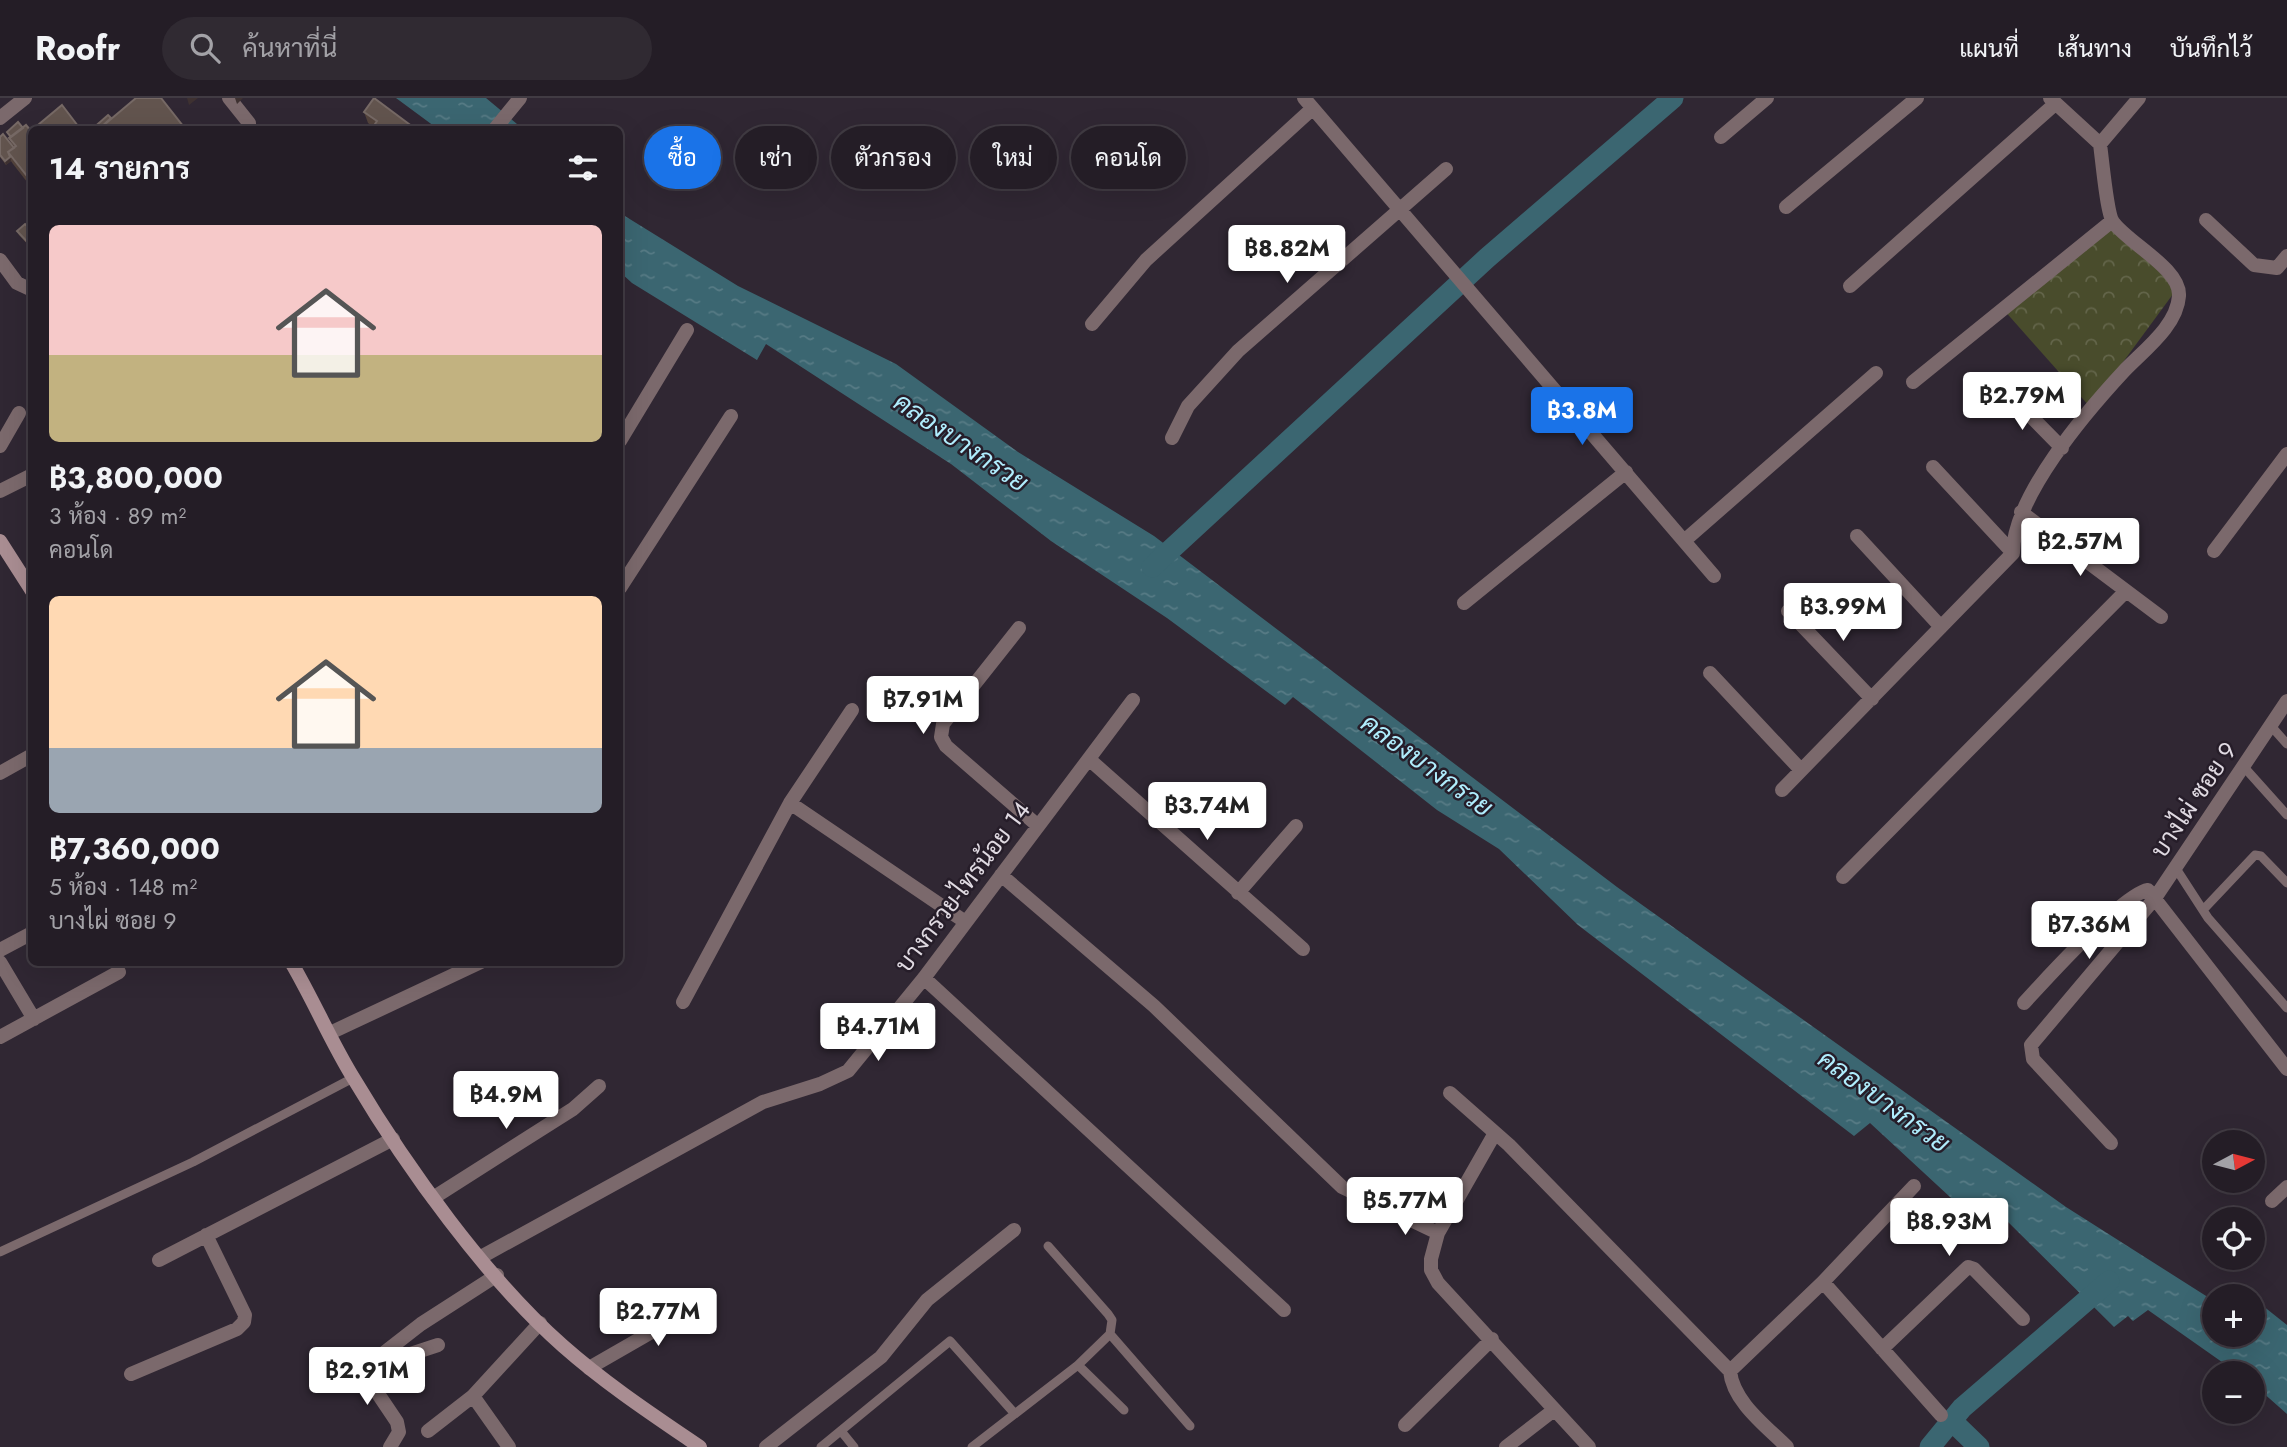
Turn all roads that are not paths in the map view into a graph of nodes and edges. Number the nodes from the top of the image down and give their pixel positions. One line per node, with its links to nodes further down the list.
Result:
1 (25, 98): 9 (street)
2 (229, 98): 10 (street)
3 (520, 98): 11 (street)
4 (1767, 98): 12 (street)
5 (1917, 98): 15 (street)
6 (2139, 98): 13 (street)
7 (2052, 101): 13 (street); 21 (street)
8 (1308, 103): 16 (street); 23 (street)
9 (0, 118)
10 (246, 126)
11 (497, 126)
12 (1721, 137)
13 (2100, 144): 18 (street)
14 (1446, 169): 16 (street)
15 (1786, 207)
16 (1399, 210): 31 (street); 36 (street)
17 (2206, 220): 19 (street)
18 (2112, 221): 26 (street); 33 (street)
19 (2287, 256)
20 (0, 260): 22 (street)
21 (1850, 286)
22 (28, 288)
23 (1092, 324)
24 (687, 330): 30 (street)
25 (1876, 373): 42 (street)
26 (1913, 382)
27 (2007, 392): 33 (street)
28 (19, 413): 32 (street)
29 (731, 416): 46 (street)
30 (623, 436)
31 (1172, 438)
32 (0, 446)
33 (2062, 447): 39 (street)
34 (2287, 454): 43 (street)
35 (1933, 467): 44 (street)
36 (1626, 472): 42 (street); 49 (street)
37 (28, 477): 38 (street)
38 (0, 491)
39 (2021, 512): 44 (street); 48 (street)
40 (1857, 536): 52 (street)
41 (0, 541): 47 (main road)
42 (1684, 541): 45 (street)
43 (2214, 551)
44 (2013, 553): 52 (street)
45 (1714, 576)
46 (623, 583)
47 (28, 585)
48 (2126, 591): 51 (street); 73 (street)
49 (1464, 603)
50 (1788, 611): 55 (street)
51 (2161, 617)
52 (1941, 627): 55 (street)
53 (1018, 628): 69 (street)
54 (1710, 673): 64 (street)
55 (1872, 699): 64 (street)
56 (1133, 700): 62 (street, บางกรวย-ไทรน้อย 14)
57 (2287, 701): 59 (street, บางไผ่ ซอย 9)
58 (852, 710): 67 (street)
59 (2272, 726): 60 (lane); 63 (street, บางไผ่ ซอย 9)
60 (2287, 744)
61 (28, 757): 65 (street)
62 (1090, 760): 69 (street, บางกรวย-ไทรน้อย 14); 75 (street)
63 (2244, 767): 68 (lane); 71 (street, บางไผ่ ซอย 9)
64 (1800, 769): 66 (street)
65 (0, 774)
66 (1782, 790)
67 (790, 803): 78 (street); 87 (street)
68 (2287, 814)
69 (1037, 825): 72 (street, บางกรวย-ไทรน้อย 14)
70 (1296, 826): 75 (street)
71 (2175, 867): 76 (street, บางไผ่ ซอย 9); 77 (lane)
72 (1001, 874): 78 (street, บางกรวย-ไทรน้อย 14); 105 (street)
73 (1843, 877)
74 (2287, 883): 77 (lane)
75 (1238, 893): 80 (street)
76 (2155, 898): 88 (street); 93 (street); 99 (street, บางไผ่ ซอย 9)
77 (2203, 910): 89 (lane)
78 (964, 921): 86 (street, บางกรวย-ไทรน้อย 14)
79 (28, 935): 81 (street)
80 (1303, 949)
81 (0, 950)
82 (0, 961): 90 (street)
83 (293, 966): 91 (main road)
84 (472, 966): 91 (street)
85 (119, 972): 90 (street)
86 (924, 978): 109 (street, บางกรวย-ไทรน้อย 14); 114 (street)
87 (683, 1002)
88 (2024, 1003)
89 (2287, 1009)
90 (34, 1019): 92 (street)
91 (330, 1033): 94 (main road)
92 (0, 1037)
93 (2287, 1069)
94 (353, 1079): 98 (main road); 108 (lane)
95 (599, 1086): 102 (street)
96 (1450, 1093): 97 (street)
97 (1495, 1133): 105 (street); 124 (street)
98 (393, 1139): 102 (main road); 106 (street)
99 (2111, 1143)
100 (1914, 1186): 112 (street)
101 (2287, 1187): 103 (street)
102 (433, 1198): 109 (main road)
103 (2272, 1200)
104 (1014, 1230): 138 (street)
105 (1438, 1233): 118 (street)
106 (206, 1235): 110 (street); 125 (street)
107 (1048, 1246): 117 (lane)
108 (0, 1252)
109 (481, 1257): 111 (main road)
110 (159, 1260)
111 (497, 1275): 116 (main road); 123 (street)
112 (1823, 1282): 120 (street); 124 (street)
113 (709, 1299): 122 (street)
114 (1284, 1310)
115 (2023, 1319): 120 (street)
116 (540, 1323): 122 (main road); 126 (street)
117 (1110, 1334): 121 (lane); 132 (lane)
118 (1492, 1339): 128 (street); 131 (street)
119 (438, 1345): 123 (street)
120 (1882, 1349): 130 (street)
121 (1078, 1365): 127 (lane); 129 (lane)
122 (589, 1368): 137 (main road)
123 (362, 1370): 135 (street)
124 (1730, 1371): 144 (street)
125 (131, 1374)
126 (473, 1396): 133 (street); 136 (street)
127 (1124, 1410)
128 (1554, 1410): 142 (street); 143 (street)
129 (1015, 1414): 134 (lane); 141 (lane)
130 (1941, 1415)
131 (1405, 1425)
132 (1190, 1426)
133 (428, 1431)
134 (841, 1431): 139 (lane); 140 (lane)
135 (390, 1447)
136 (509, 1447)
137 (700, 1447)
138 (766, 1447)
139 (821, 1447)
140 (854, 1447)
141 (972, 1447)
142 (1506, 1447)
143 (1589, 1447)
144 (1787, 1447)

